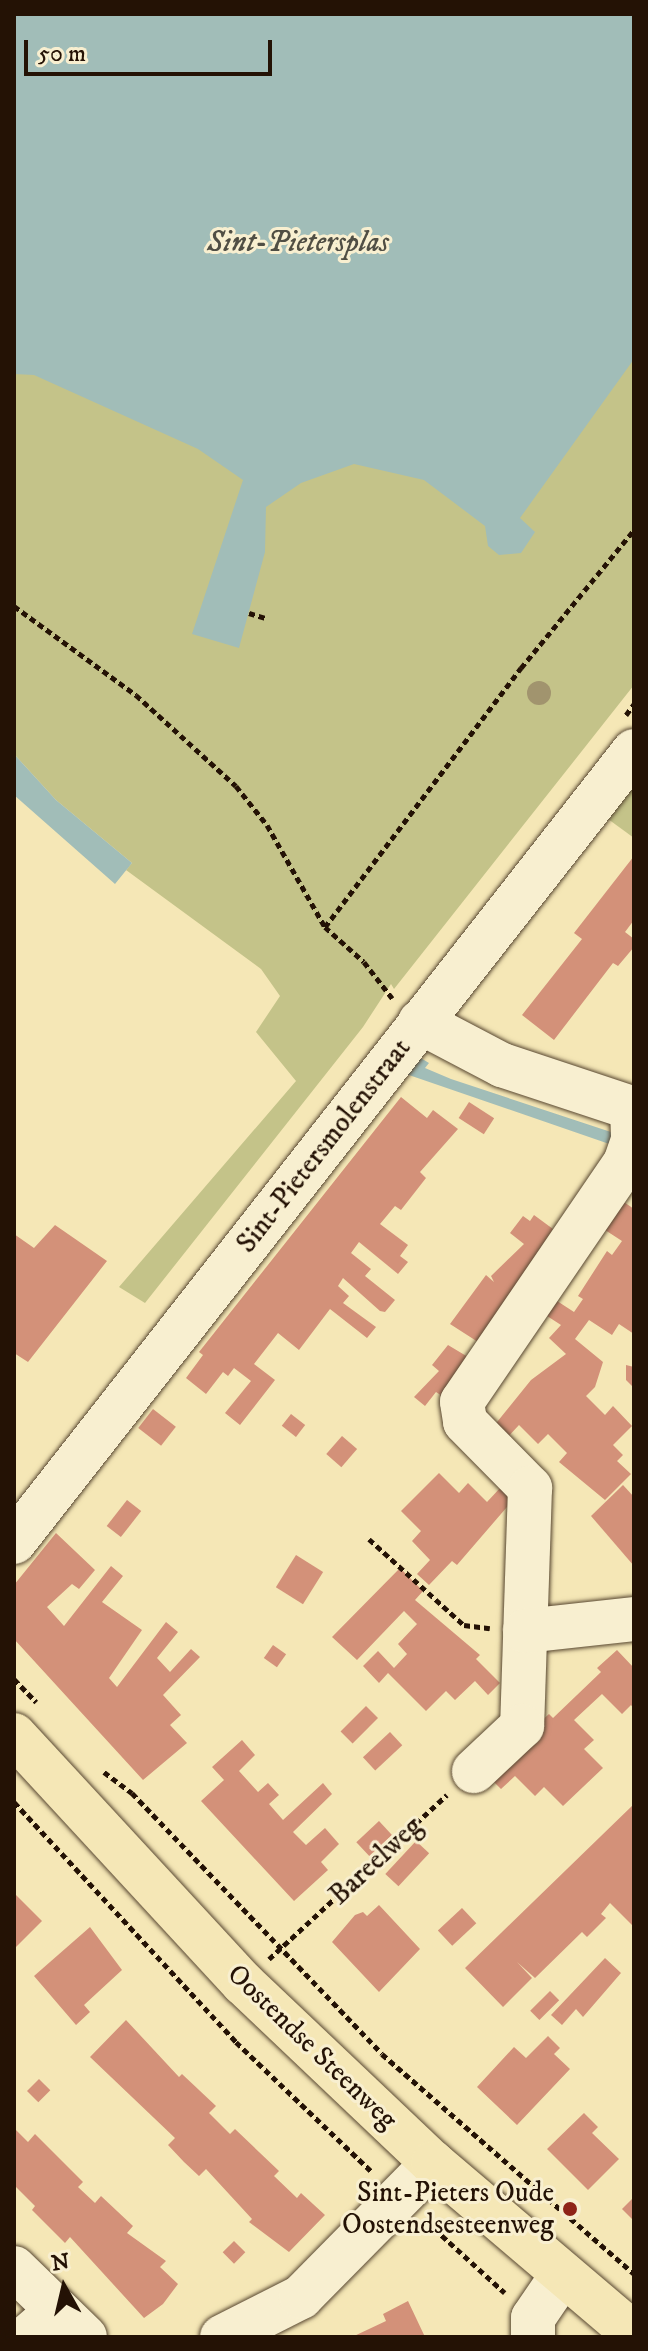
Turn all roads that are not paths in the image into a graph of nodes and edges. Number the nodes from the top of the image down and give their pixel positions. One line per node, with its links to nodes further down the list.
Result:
1 (634, 751): 2 (street, Sint-Pietersmolenstraat)
2 (410, 1015): 3 (street); 4 (street, Sint-Pietersmolenstraat)
3 (633, 1107): 6 (street)
4 (14, 1542)
5 (634, 1619): 6 (street)
6 (525, 1631): 8 (street)
7 (28, 1723): 9 (main road, Oostendse Steenweg)
8 (474, 1771)
9 (433, 2163): 11 (main road, Oostendse Steenweg); 14 (street)
10 (14, 2268): 12 (street)
11 (563, 2274): 13 (main road, Oostendse Steenweg); 15 (street)
12 (56, 2328)
13 (632, 2329)
14 (222, 2337)
15 (533, 2337)

